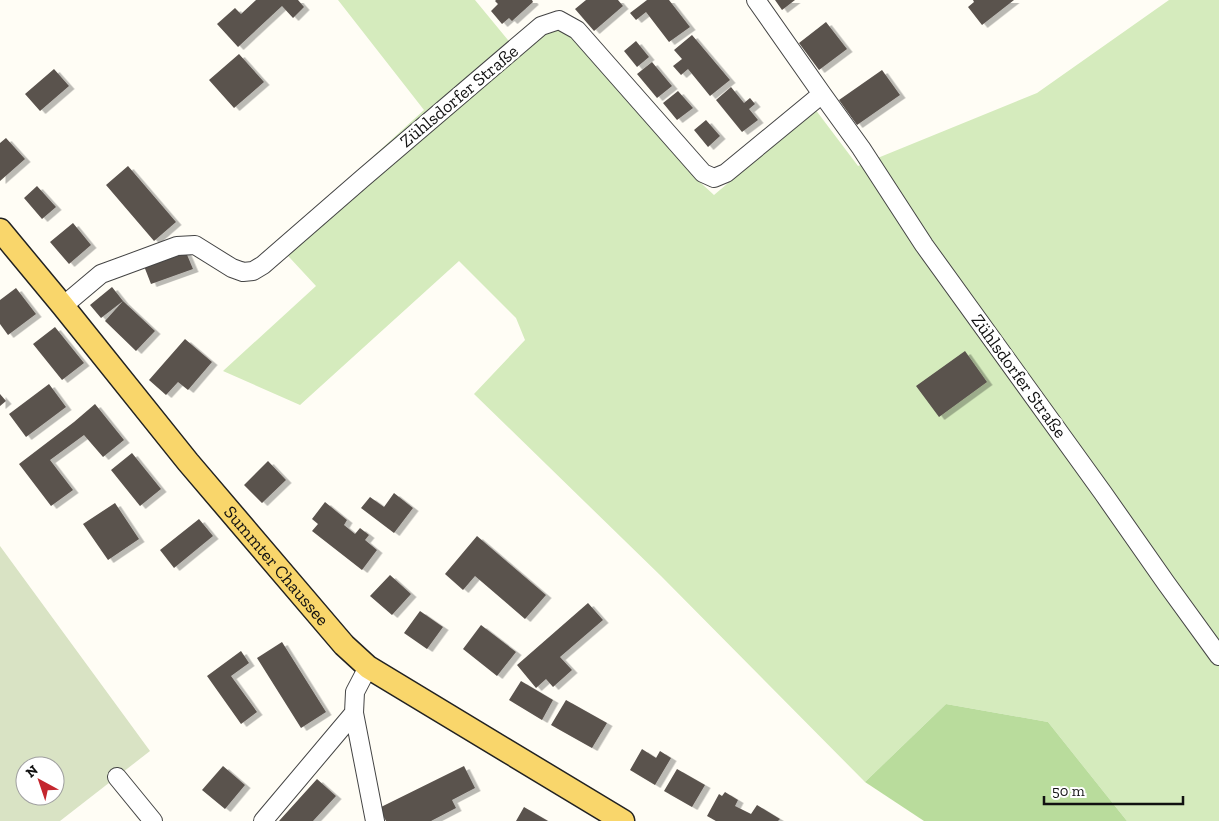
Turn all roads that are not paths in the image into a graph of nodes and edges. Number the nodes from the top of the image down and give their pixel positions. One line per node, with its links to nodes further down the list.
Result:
1 (756, 0): 2 (street, Zühlsdorfer Straße)
2 (822, 94): 4 (street, Zühlsdorfer Straße); 5 (street, Zühlsdorfer Straße)
3 (0, 230): 4 (main road, Summter Chaussee)
4 (63, 306): 6 (main road, Summter Chaussee)
5 (1219, 656)
6 (368, 667): 7 (street); 14 (main road, Summter Chaussee)
7 (354, 713): 9 (street); 11 (street)
8 (117, 777): 10 (street)
9 (369, 796): 12 (street); 13 (street)
10 (153, 821)
11 (263, 821)
12 (362, 821)
13 (375, 821)
14 (623, 821)

